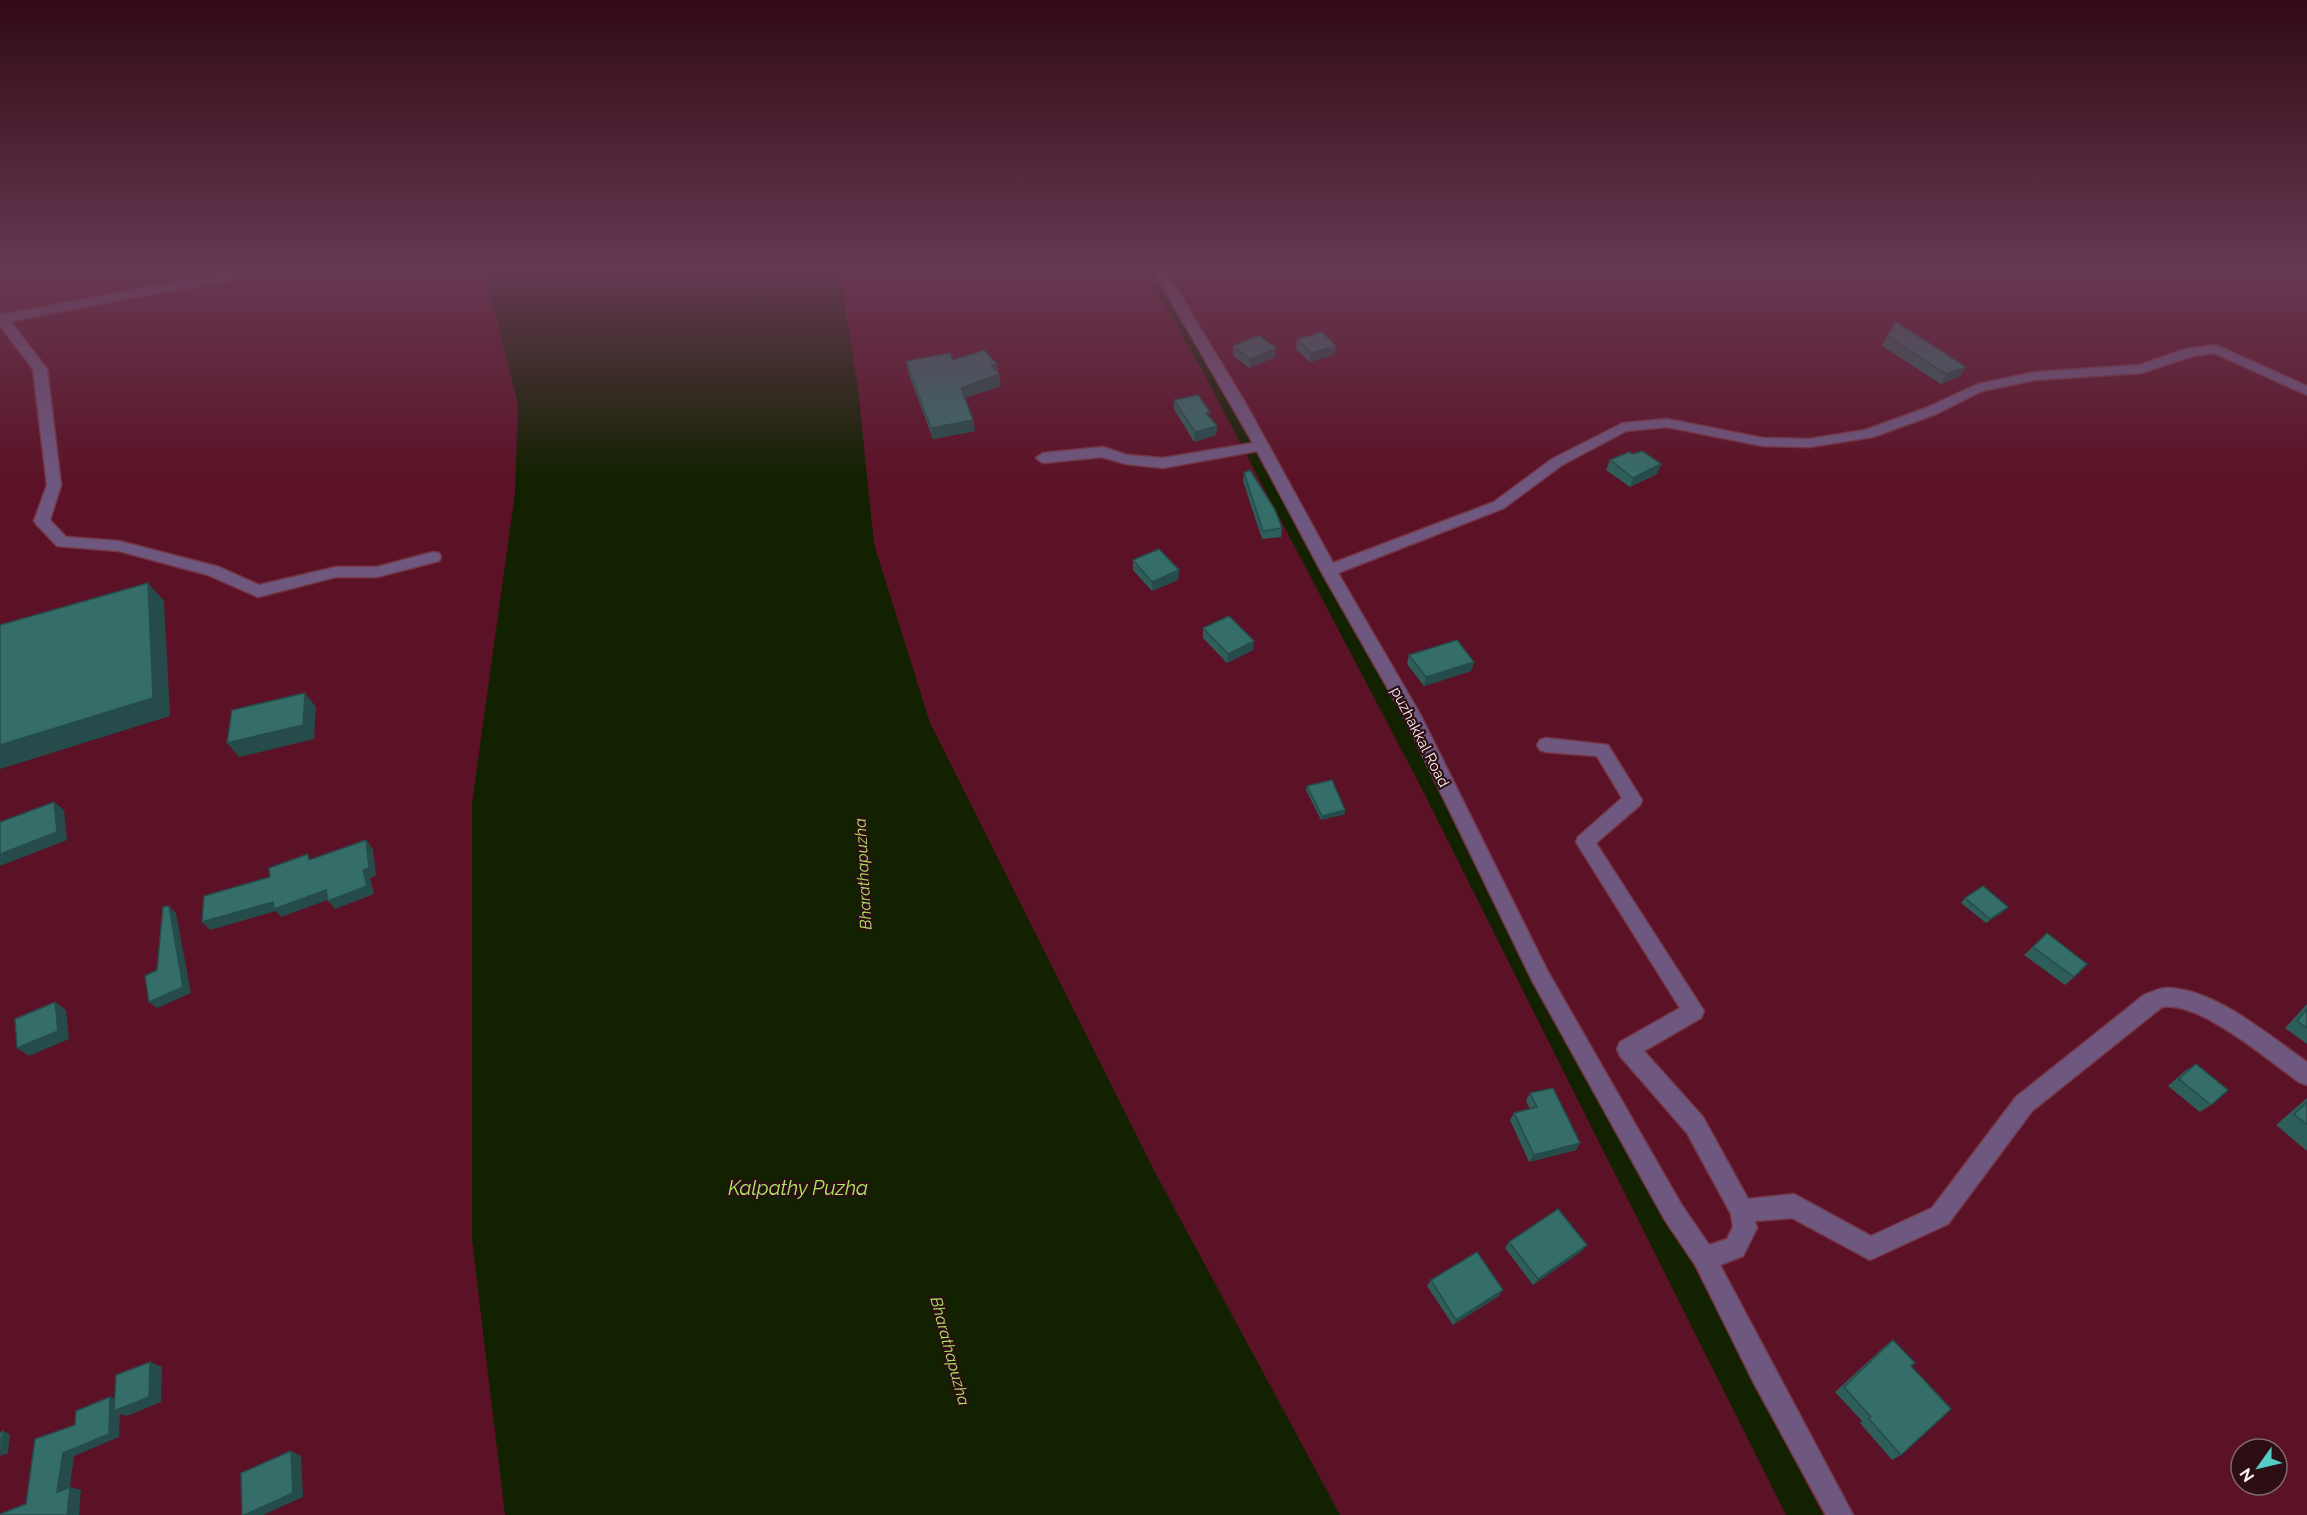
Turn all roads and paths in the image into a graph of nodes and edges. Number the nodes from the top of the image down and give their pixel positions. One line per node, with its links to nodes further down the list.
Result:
1 (17, 339): 6 (street)
2 (1199, 339): 4 (street, puzhakkal Road)
3 (2307, 391): 7 (street)
4 (1261, 446): 5 (street); 7 (street, puzhakkal Road)
5 (1042, 458)
6 (433, 557)
7 (1329, 572): 11 (street, puzhakkal Road)
8 (1546, 745): 10 (street)
9 (2307, 1075): 10 (street)
10 (1742, 1211): 11 (street)
11 (1704, 1258): 12 (street, puzhakkal Road)
12 (1840, 1515)

